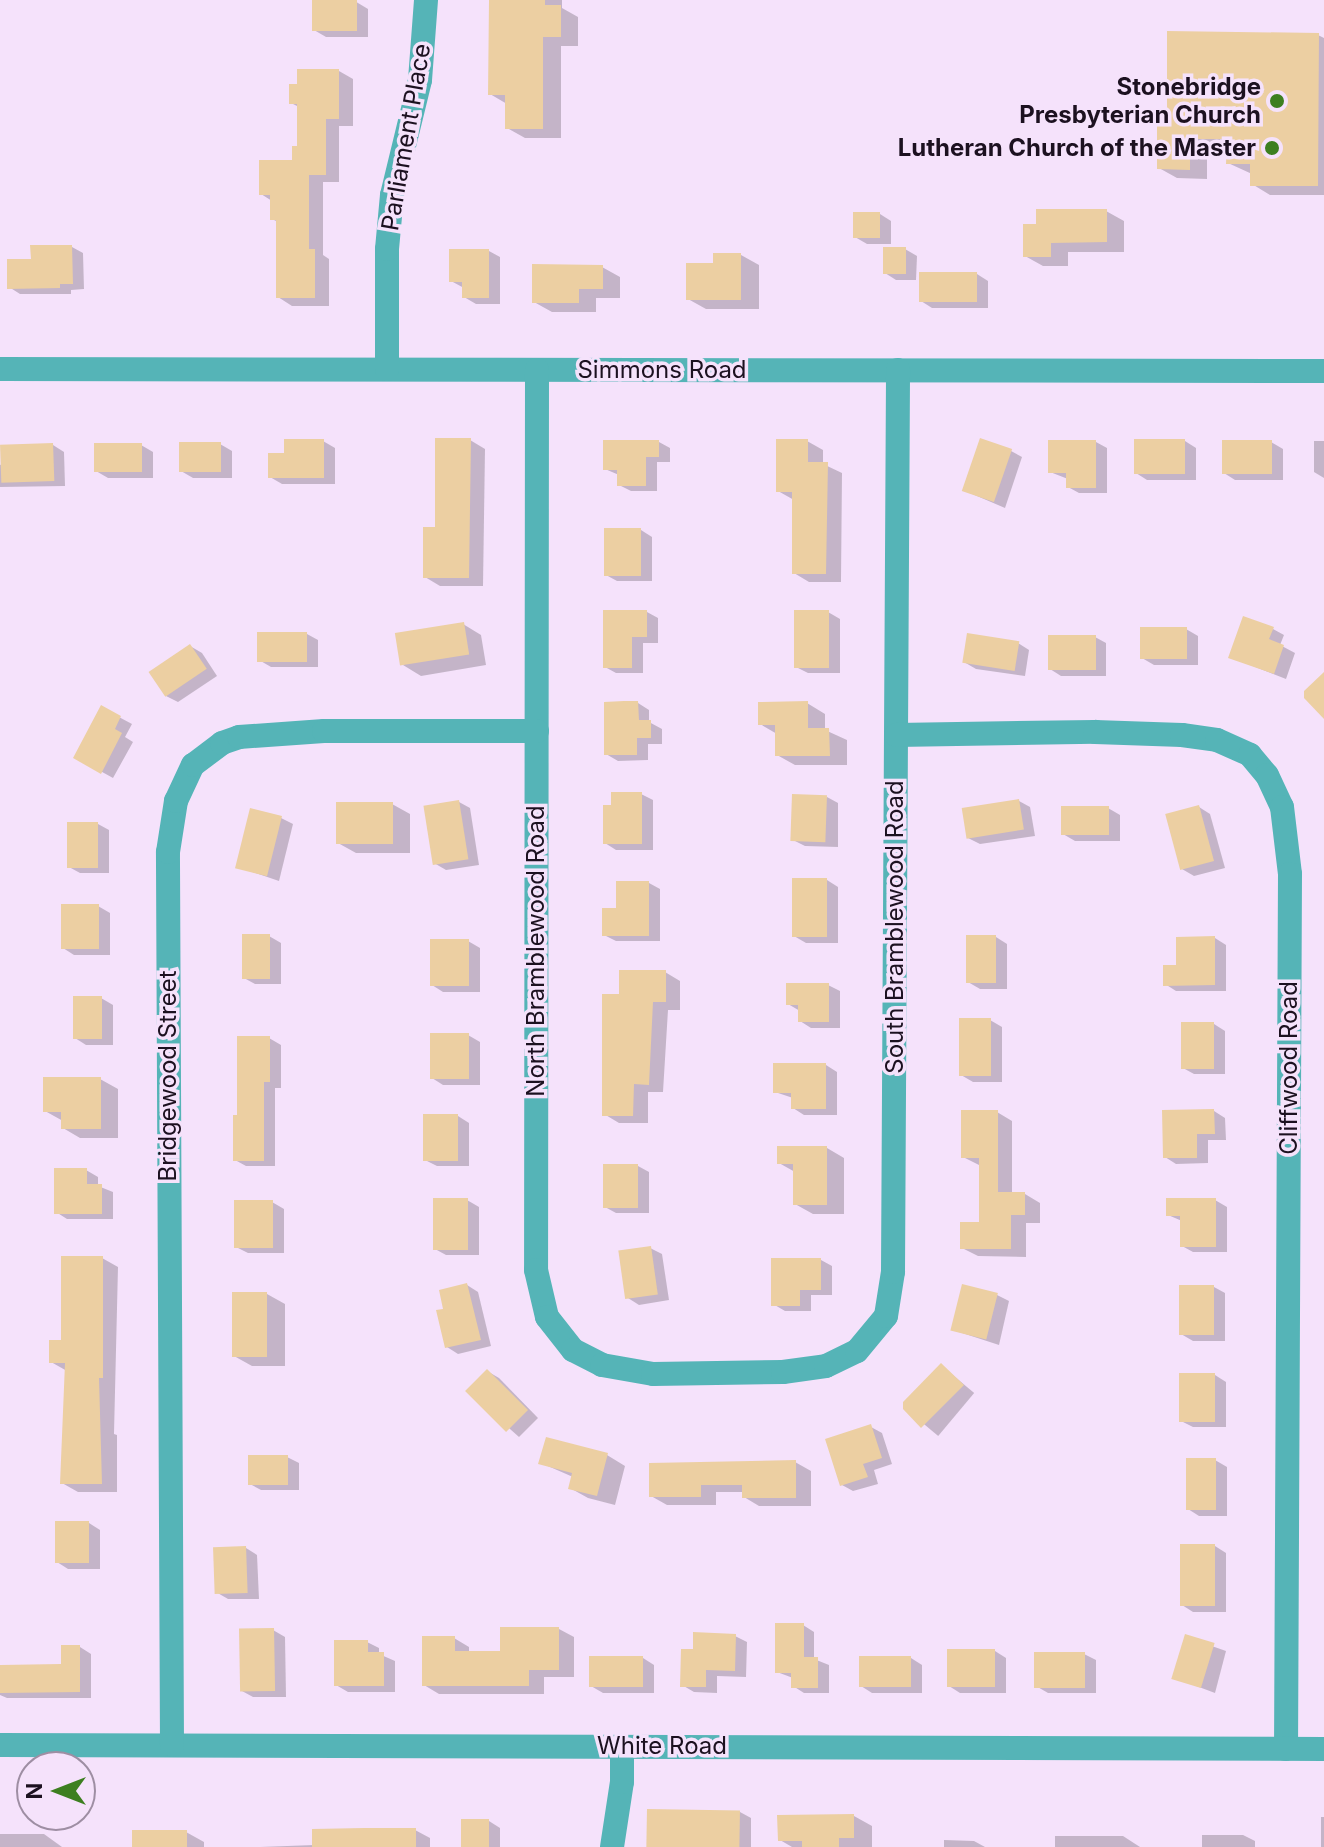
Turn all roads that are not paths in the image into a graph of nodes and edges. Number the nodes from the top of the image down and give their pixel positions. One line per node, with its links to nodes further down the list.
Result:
1 (426, 0): 3 (street, Parliament Place)
2 (0, 369): 3 (street, Simmons Road)
3 (387, 369): 4 (street, Simmons Road)
4 (537, 370): 5 (street, Simmons Road); 7 (street, North Bramblewood Road)
5 (898, 370): 6 (street, Simmons Road); 8 (street, South Bramblewood Road)
6 (1324, 371)
7 (537, 731): 9 (street, North Bramblewood Road); 11 (street, Bridgewood Street)
8 (896, 735): 9 (street, South Bramblewood Road); 13 (street, Cliffwood Road)
9 (739, 1373)
10 (0, 1745): 11 (street, White Road)
11 (172, 1745): 12 (street, White Road)
12 (622, 1746): 13 (street, White Road); 15 (street)
13 (1286, 1749): 14 (street, White Road)
14 (1324, 1749)
15 (612, 1847)

